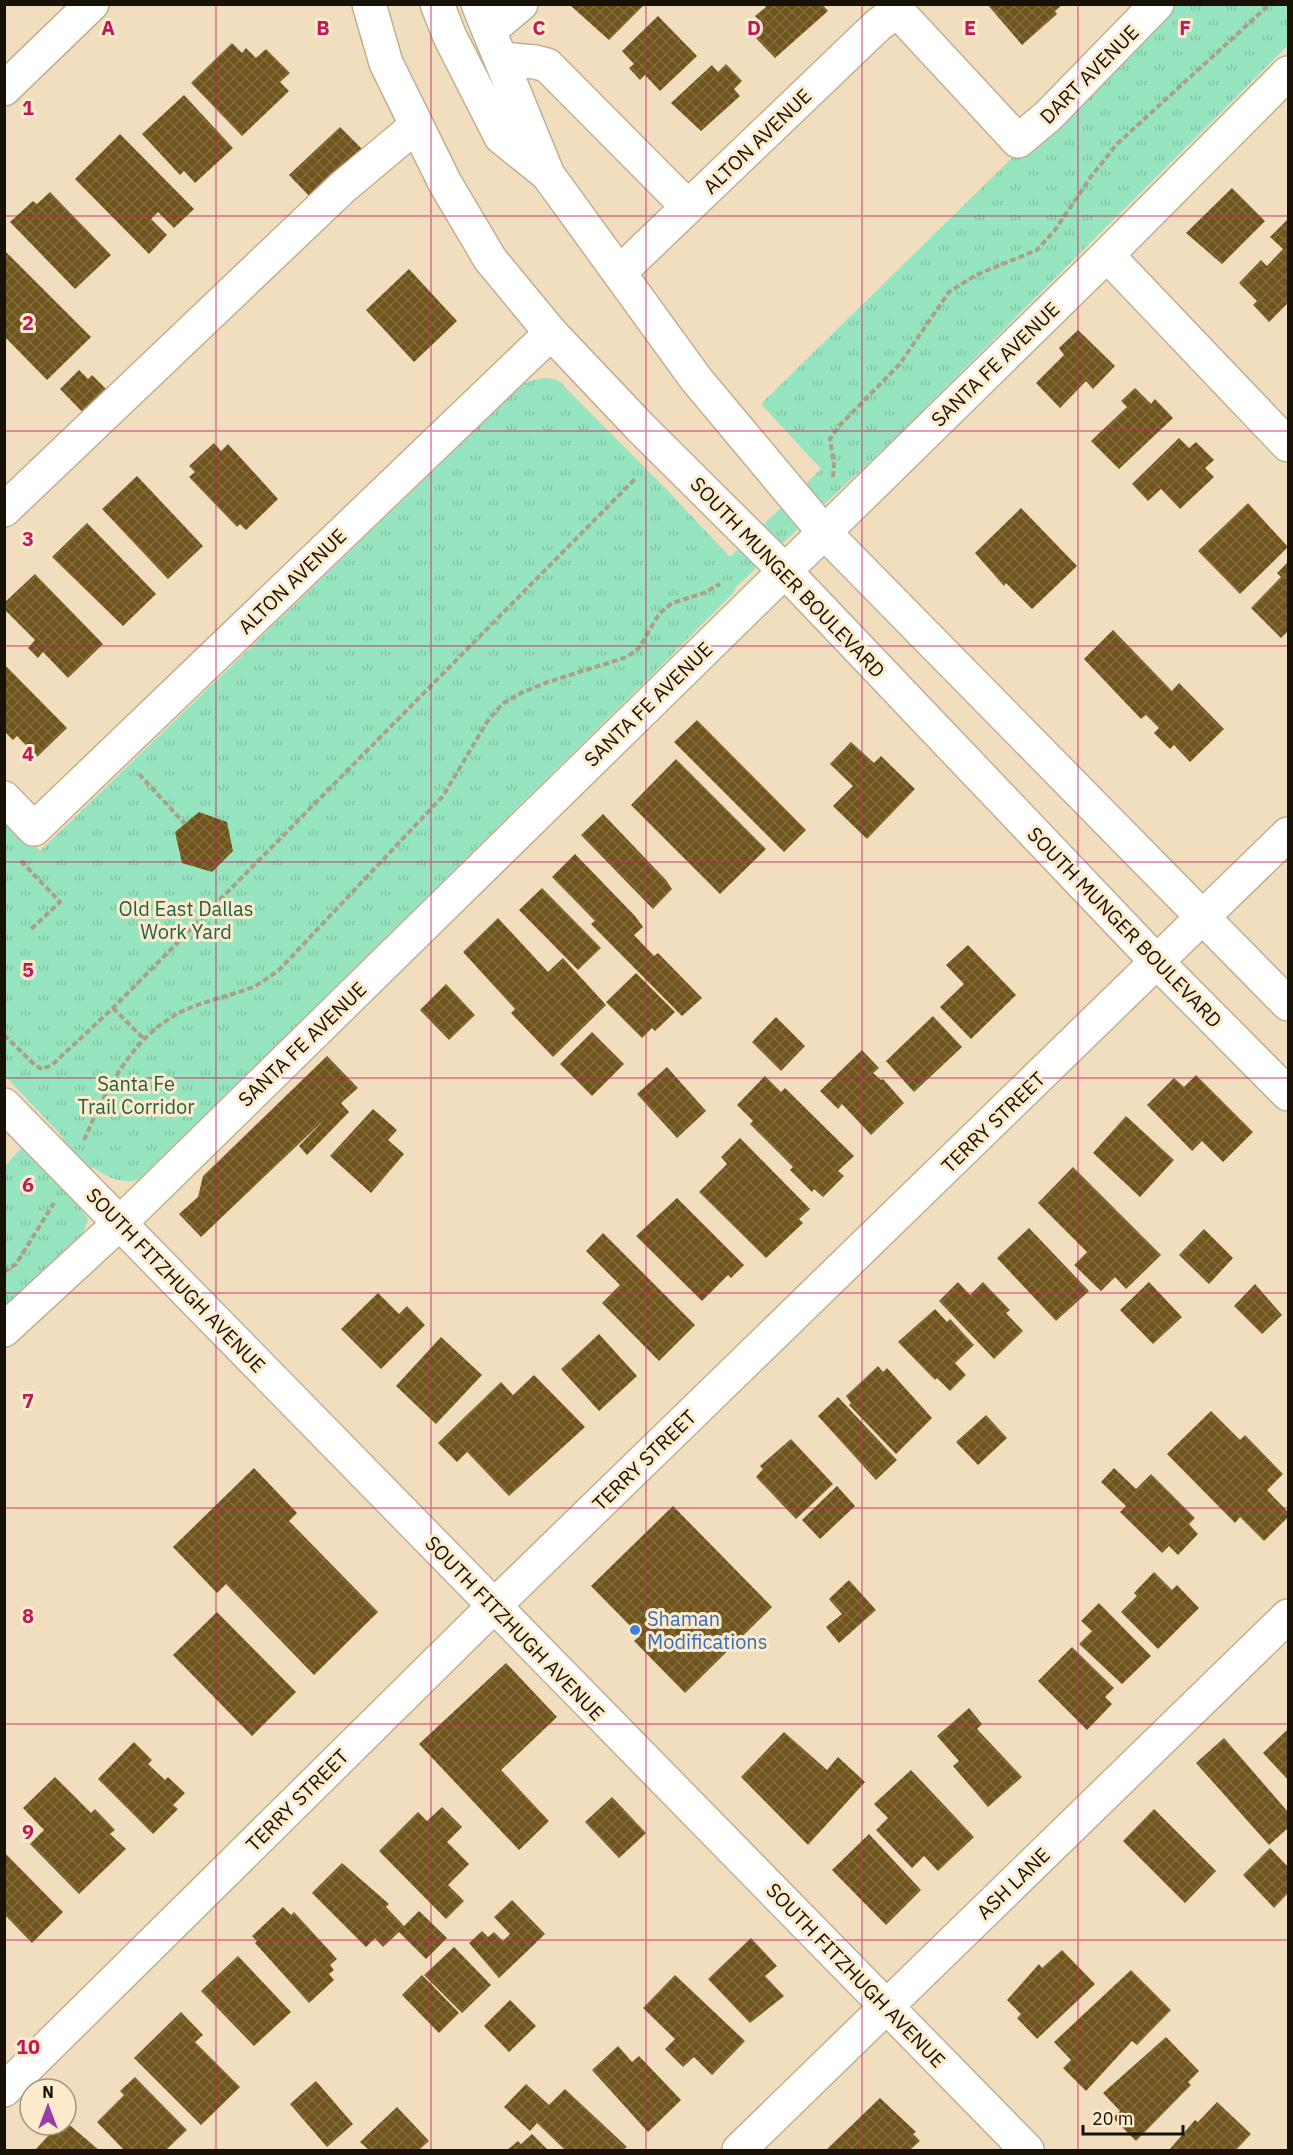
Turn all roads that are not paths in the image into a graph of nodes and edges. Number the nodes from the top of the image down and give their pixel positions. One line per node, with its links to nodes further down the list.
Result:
1 (92, 4): 9 (street)
2 (369, 4): 10 (street, SOUTH MUNGER BOULEVARD)
3 (437, 4): 11 (street)
4 (521, 4): 7 (street)
5 (1157, 4): 6 (street, DART AVENUE)
6 (894, 8): 12 (street, ALTON AVENUE)
7 (489, 32): 11 (street); 12 (street)
8 (1288, 73): 13 (street, SANTA FE AVENUE)
9 (4, 89)
10 (416, 126): 15 (street, SOUTH MUNGER BOULEVARD); 17 (street)
11 (548, 175): 14 (street)
12 (688, 207): 14 (street, ALTON AVENUE)
13 (1107, 255): 16 (street); 18 (street, SANTA FE AVENUE)
14 (619, 273): 18 (street)
15 (551, 333): 19 (street, SOUTH MUNGER BOULEVARD); 20 (street, ALTON AVENUE)
16 (1288, 445)
17 (4, 510)
18 (823, 531): 19 (street, SANTA FE AVENUE); 22 (street)
19 (784, 570): 23 (street, SOUTH MUNGER BOULEVARD); 27 (street, SANTA FE AVENUE)
20 (4, 798)
21 (1288, 834): 22 (street, TERRY STREET)
22 (1203, 918): 23 (street, TERRY STREET); 24 (street)
23 (1158, 963): 25 (street, SOUTH MUNGER BOULEVARD); 29 (street, TERRY STREET)
24 (1288, 1004)
25 (1288, 1094)
26 (4, 1105): 27 (street, SOUTH FITZHUGH AVENUE)
27 (121, 1222): 28 (street, SANTA FE AVENUE); 29 (street, SOUTH FITZHUGH AVENUE)
28 (4, 1330)
29 (494, 1606): 31 (street, SOUTH FITZHUGH AVENUE); 32 (street, TERRY STREET)
30 (1288, 1616): 31 (street, ASH LANE)
31 (887, 2006): 33 (street, ASH LANE); 34 (street, SOUTH FITZHUGH AVENUE)
32 (4, 2090)
33 (739, 2151)
34 (1027, 2151)

